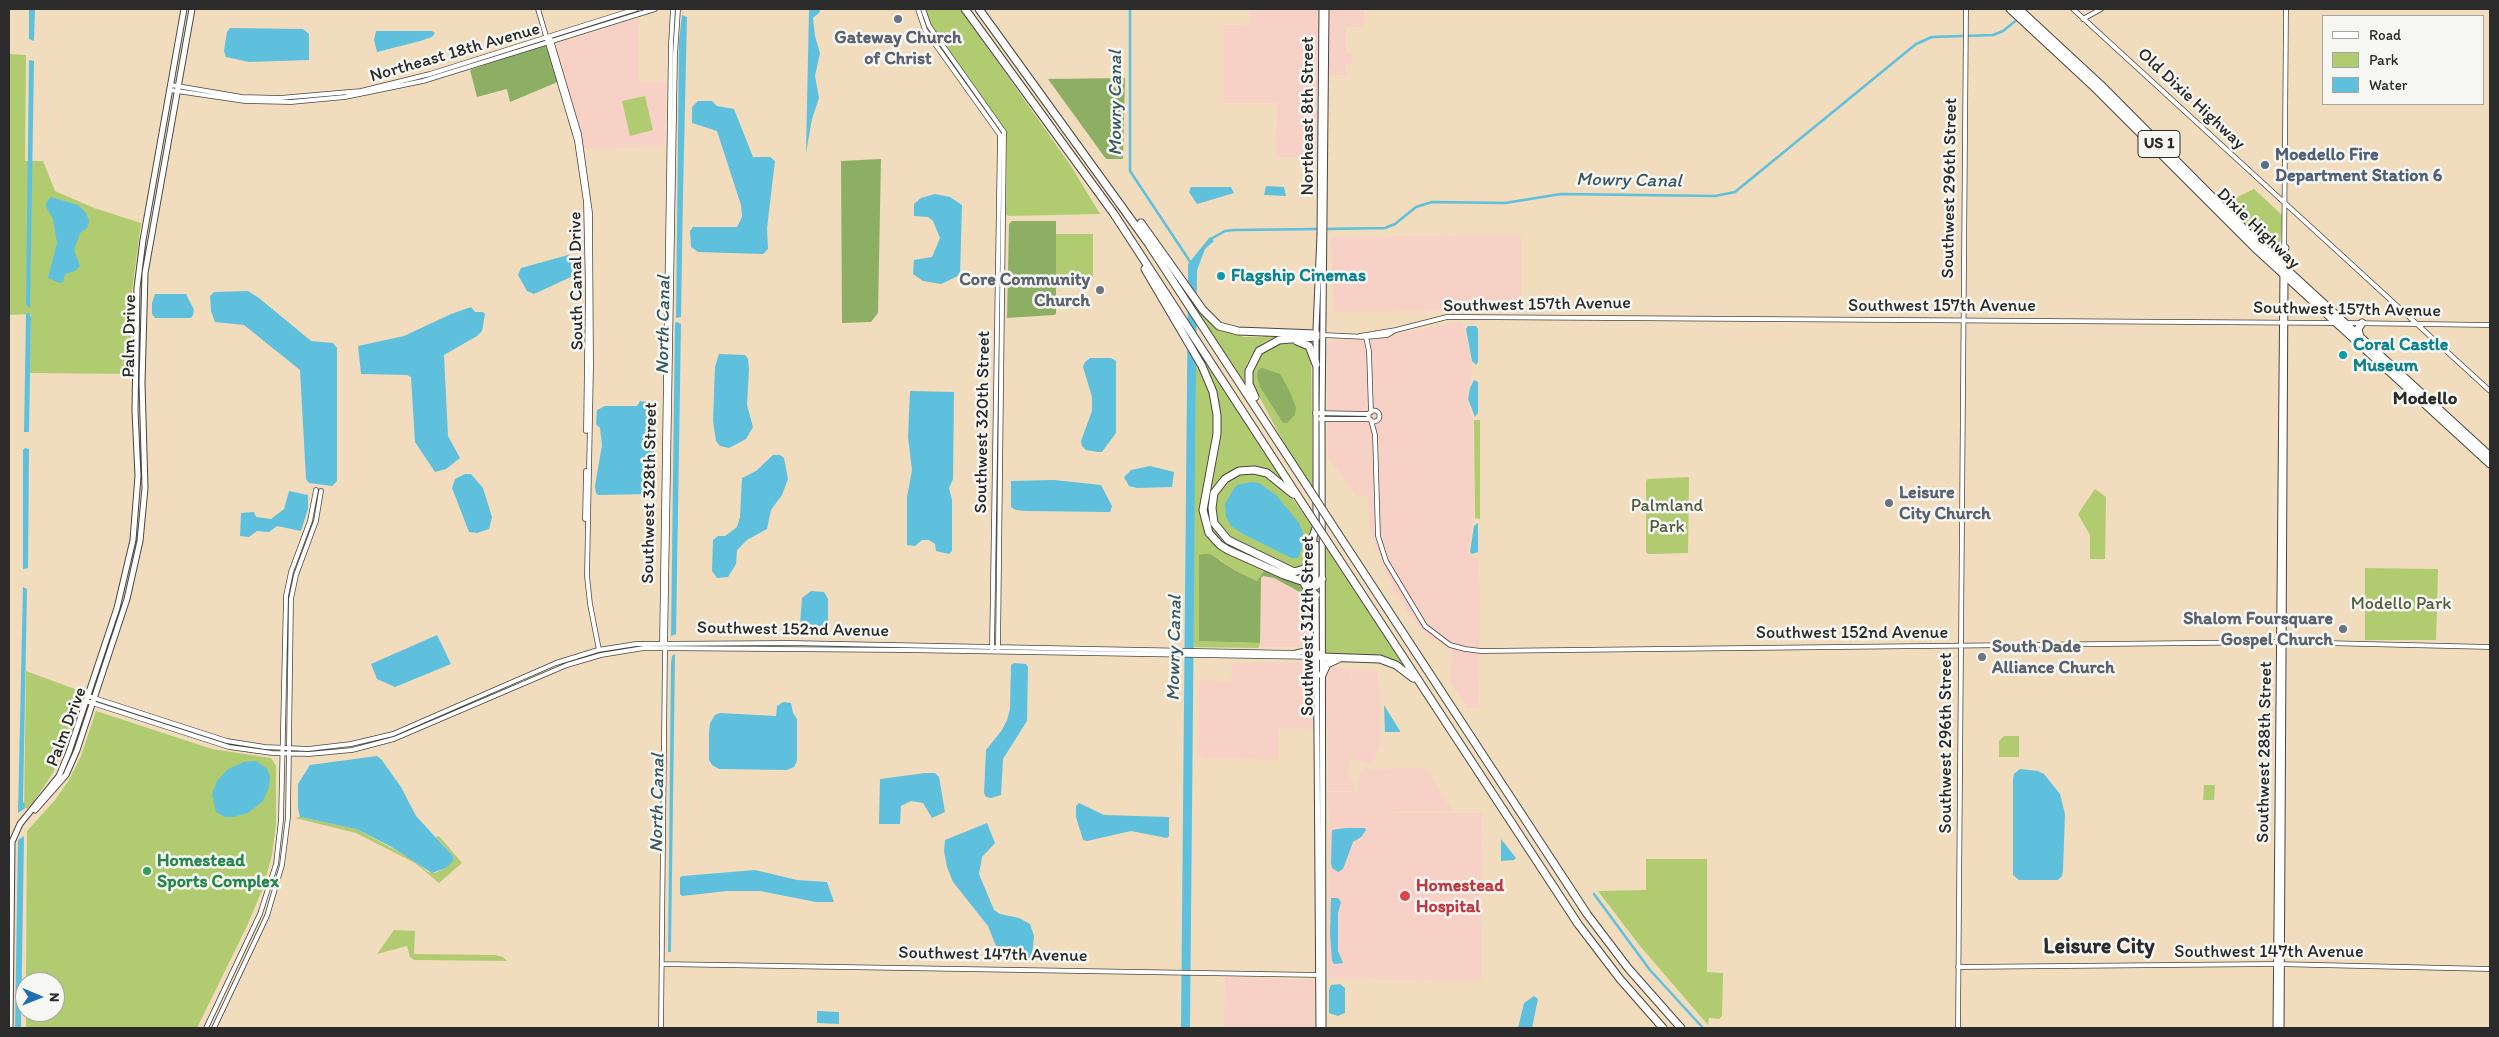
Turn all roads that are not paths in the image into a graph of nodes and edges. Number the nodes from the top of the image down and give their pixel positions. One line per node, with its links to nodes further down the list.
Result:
1 (184, 9): 28 (main road, Palm Drive)
2 (192, 9): 29 (main road, Palm Drive)
3 (538, 9): 24 (street, South Canal Drive)
4 (636, 9): 18 (street, Northeast 18th Avenue)
5 (655, 9): 20 (street, Northeast 18th Avenue)
6 (674, 9): 27 (street, Southwest 328th Street)
7 (678, 9): 27 (street, Southwest 328th Street)
8 (918, 9): 43 (street, Southwest 320th Street)
9 (923, 9): 44 (street, Southwest 320th Street)
10 (965, 9): 38 (highway)
11 (980, 9): 30 (highway)
12 (1324, 9): 40 (main road, Northeast 8th Street)
13 (1966, 9): 52 (street, Southwest 296th Street)
14 (2010, 9): 19 (highway, Dixie Highway / US 1)
15 (2073, 9): 21 (street, Old Dixie Highway)
16 (2101, 9): 21 (street)
17 (2286, 9): 34 (street, Southwest 288th Street)
18 (625, 12): 20 (street); 22 (street, Northeast 18th Avenue)
19 (2021, 14): 26 (highway, Dixie Highway / US 1); 26 (highway, Dixie Highway / US 1)
20 (632, 16): 23 (street, Northeast 18th Avenue)
21 (2084, 19): 35 (street, Old Dixie Highway)
22 (599, 20): 23 (street); 24 (street, Northeast 18th Avenue)
23 (596, 26): 25 (street, Northeast 18th Avenue)
24 (546, 36): 25 (street, South Canal Drive); 29 (street, Northeast 18th Avenue)
25 (549, 41): 29 (street, Northeast 18th Avenue); 101 (street, South Canal Drive)
26 (2070, 60): 31 (highway, Dixie Highway / US 1); 32 (highway, Dixie Highway / US 1)
27 (673, 82): 94 (street, Southwest 328th Street)
28 (170, 87): 29 (street, Northeast 18th Avenue); 107 (main road, Palm Drive)
29 (177, 88): 107 (main road, Palm Drive)
30 (1072, 134): 60 (highway); 79 (highway)
31 (2152, 144): 32 (highway); 33 (highway, Dixie Highway / US 1)
32 (2181, 166): 36 (highway, Dixie Highway / US 1)
33 (2181, 175): 36 (highway); 39 (highway, Dixie Highway / US 1)
34 (2286, 186): 35 (street); 37 (street, Southwest 288th Street)
35 (2276, 194): 37 (street, Old Dixie Highway)
36 (2210, 196): 42 (highway, Dixie Highway / US 1)
37 (2286, 203): 45 (street, Southwest 288th Street); 57 (street, Old Dixie Highway)
38 (1114, 214): 84 (highway); 87 (highway)
39 (2226, 220): 42 (highway); 47 (highway, Dixie Highway / US 1)
40 (1322, 224): 41 (main road, Southwest 312th Street)
41 (1322, 235): 50 (main road, Southwest 312th Street); 51 (main road, Southwest 312th Street)
42 (2253, 237): 46 (highway, Dixie Highway / US 1)
43 (999, 242): 44 (street); 83 (street, Southwest 320th Street)
44 (1004, 242): 83 (street, Southwest 320th Street)
45 (2285, 248): 46 (highway); 47 (street, Southwest 288th Street)
46 (2273, 256): 47 (highway, Dixie Highway / US 1)
47 (2284, 272): 48 (highway, Dixie Highway / US 1); 49 (main road, Southwest 288th Street); 53 (main road, Southwest 288th Street); 55 (highway, Dixie Highway / US 1)
48 (2293, 284): 49 (highway); 54 (highway, Dixie Highway / US 1)
49 (2286, 288): 53 (main road, Southwest 288th Street)
50 (1316, 304): 51 (main road); 60 (main road, Southwest 312th Street)
51 (1323, 315): 60 (main road, Southwest 312th Street)
52 (1962, 320): 53 (street, Southwest 157th Avenue); 59 (street, Southwest 157th Avenue); 96 (street, Southwest 296th Street)
53 (2283, 323): 54 (street, Southwest 157th Avenue); 95 (main road, Southwest 288th Street)
54 (2337, 323): 55 (street, Southwest 157th Avenue); 68 (highway, Dixie Highway / US 1)
55 (2345, 323): 56 (street, Southwest 157th Avenue); 64 (highway, Dixie Highway / US 1)
56 (2362, 323): 57 (street, Southwest 157th Avenue); 64 (highway)
57 (2418, 324): 58 (street, Southwest 157th Avenue); 69 (street, Old Dixie Highway)
58 (2490, 325)
59 (1396, 330): 61 (street, Southwest 157th Avenue); 62 (street, Southwest 157th Avenue)
60 (1318, 335): 61 (street, Southwest 157th Avenue); 65 (highway); 67 (main road, Southwest 312th Street); 74 (main road, Southwest 312th Street)
61 (1360, 336): 63 (street, Southwest 157th Avenue)
62 (1372, 336): 63 (street, Southwest 157th Avenue); 66 (street, Southwest 152nd Avenue)
63 (1366, 337): 66 (street, Southwest 152nd Avenue)
64 (2360, 337): 71 (highway, Dixie Highway / US 1)
65 (1279, 340): 67 (highway); 79 (highway)
66 (1369, 351): 70 (street, Southwest 152nd Avenue)
67 (1316, 364): 73 (main road, Southwest 312th Street)
68 (2409, 389): 71 (highway); 77 (highway, Dixie Highway / US 1)
69 (2490, 391)
70 (1371, 403): 72 (street, Southwest 152nd Avenue); 75 (street, Southwest 152nd Avenue)
71 (2440, 410): 80 (highway, Dixie Highway / US 1)
72 (1376, 411): 75 (street); 76 (street, Southwest 152nd Avenue)
73 (1315, 416): 74 (street); 85 (main road, Southwest 312th Street)
74 (1322, 416): 75 (street); 86 (main road, Southwest 312th Street)
75 (1370, 416): 76 (street); 78 (street, Southwest 152nd Avenue)
76 (1377, 420): 78 (street, Southwest 152nd Avenue)
77 (2449, 426): 80 (highway); 82 (highway, Dixie Highway / US 1)
78 (1374, 435): 96 (street, Southwest 152nd Avenue)
79 (1278, 440): 124 (highway, bridge)
80 (2480, 446): 81 (highway, Dixie Highway / US 1)
81 (2490, 456)
82 (2490, 464)
83 (998, 491): 99 (street, Southwest 320th Street); 100 (street, Southwest 320th Street)
84 (1306, 509): 85 (highway); 106 (highway, bridge)
85 (1316, 528): 88 (main road, Southwest 312th Street)
86 (1322, 579): 88 (highway); 103 (main road, Southwest 312th Street)
87 (1301, 582): 88 (highway); 89 (highway)
88 (1316, 586): 89 (main road, Southwest 312th Street)
89 (1316, 597): 102 (main road); 103 (main road, Southwest 312th Street)
90 (286, 607): 91 (street); 91 (street); 92 (street)
91 (291, 608): 93 (street)
92 (285, 627): 93 (street); 108 (street)
93 (291, 627): 109 (street)
94 (664, 642): 98 (street, Southwest 328th Street); 99 (street, Southwest 152nd Avenue); 101 (street, Southwest 152nd Avenue)
95 (2282, 642): 96 (street, Southwest 152nd Avenue); 97 (street, Southwest 152nd Avenue); 113 (main road, Southwest 288th Street)
96 (1960, 646): 114 (street, Southwest 296th Street)
97 (2490, 647)
98 (665, 648): 99 (street, Southwest 152nd Avenue); 101 (street, Southwest 152nd Avenue); 112 (street, Southwest 328th Street)
99 (992, 650): 100 (street, Southwest 152nd Avenue)
100 (998, 650): 102 (street, Southwest 152nd Avenue); 103 (street, Southwest 152nd Avenue)
101 (600, 652): 109 (street, Southwest 152nd Avenue); 111 (street, Southwest 152nd Avenue)
102 (1296, 653): 103 (street, Southwest 152nd Avenue)
103 (1319, 655): 104 (highway); 105 (main road, Southwest 312th Street); 116 (main road, Southwest 312th Street)
104 (1348, 658): 105 (highway); 106 (highway)
105 (1322, 675): 116 (main road, Southwest 312th Street)
106 (1420, 683): 123 (highway)
107 (90, 700): 108 (street, Southwest 152nd Avenue); 110 (street, Southwest 152nd Avenue); 117 (main road, Palm Drive)
108 (282, 748): 109 (street, Southwest 152nd Avenue); 110 (street)
109 (289, 749): 111 (street)
110 (282, 754): 111 (street, Southwest 152nd Avenue); 118 (street)
111 (289, 754): 119 (street)
112 (662, 964): 116 (street, Southwest 147th Avenue); 120 (street, Southwest 328th Street)
113 (2279, 964): 114 (street, Southwest 147th Avenue); 115 (street, Southwest 147th Avenue); 126 (main road, Southwest 288th Street); 127 (main road, Southwest 288th Street)
114 (1958, 967): 125 (street, Southwest 296th Street)
115 (2490, 968)
116 (1321, 975): 121 (main road, Southwest 312th Street); 122 (main road, Southwest 312th Street)
117 (10, 1028)
118 (206, 1028)
119 (214, 1028)
120 (661, 1028)
121 (1319, 1028)
122 (1323, 1028)
123 (1663, 1028)
124 (1681, 1028)
125 (1958, 1028)
126 (2276, 1028)
127 (2281, 1028)

